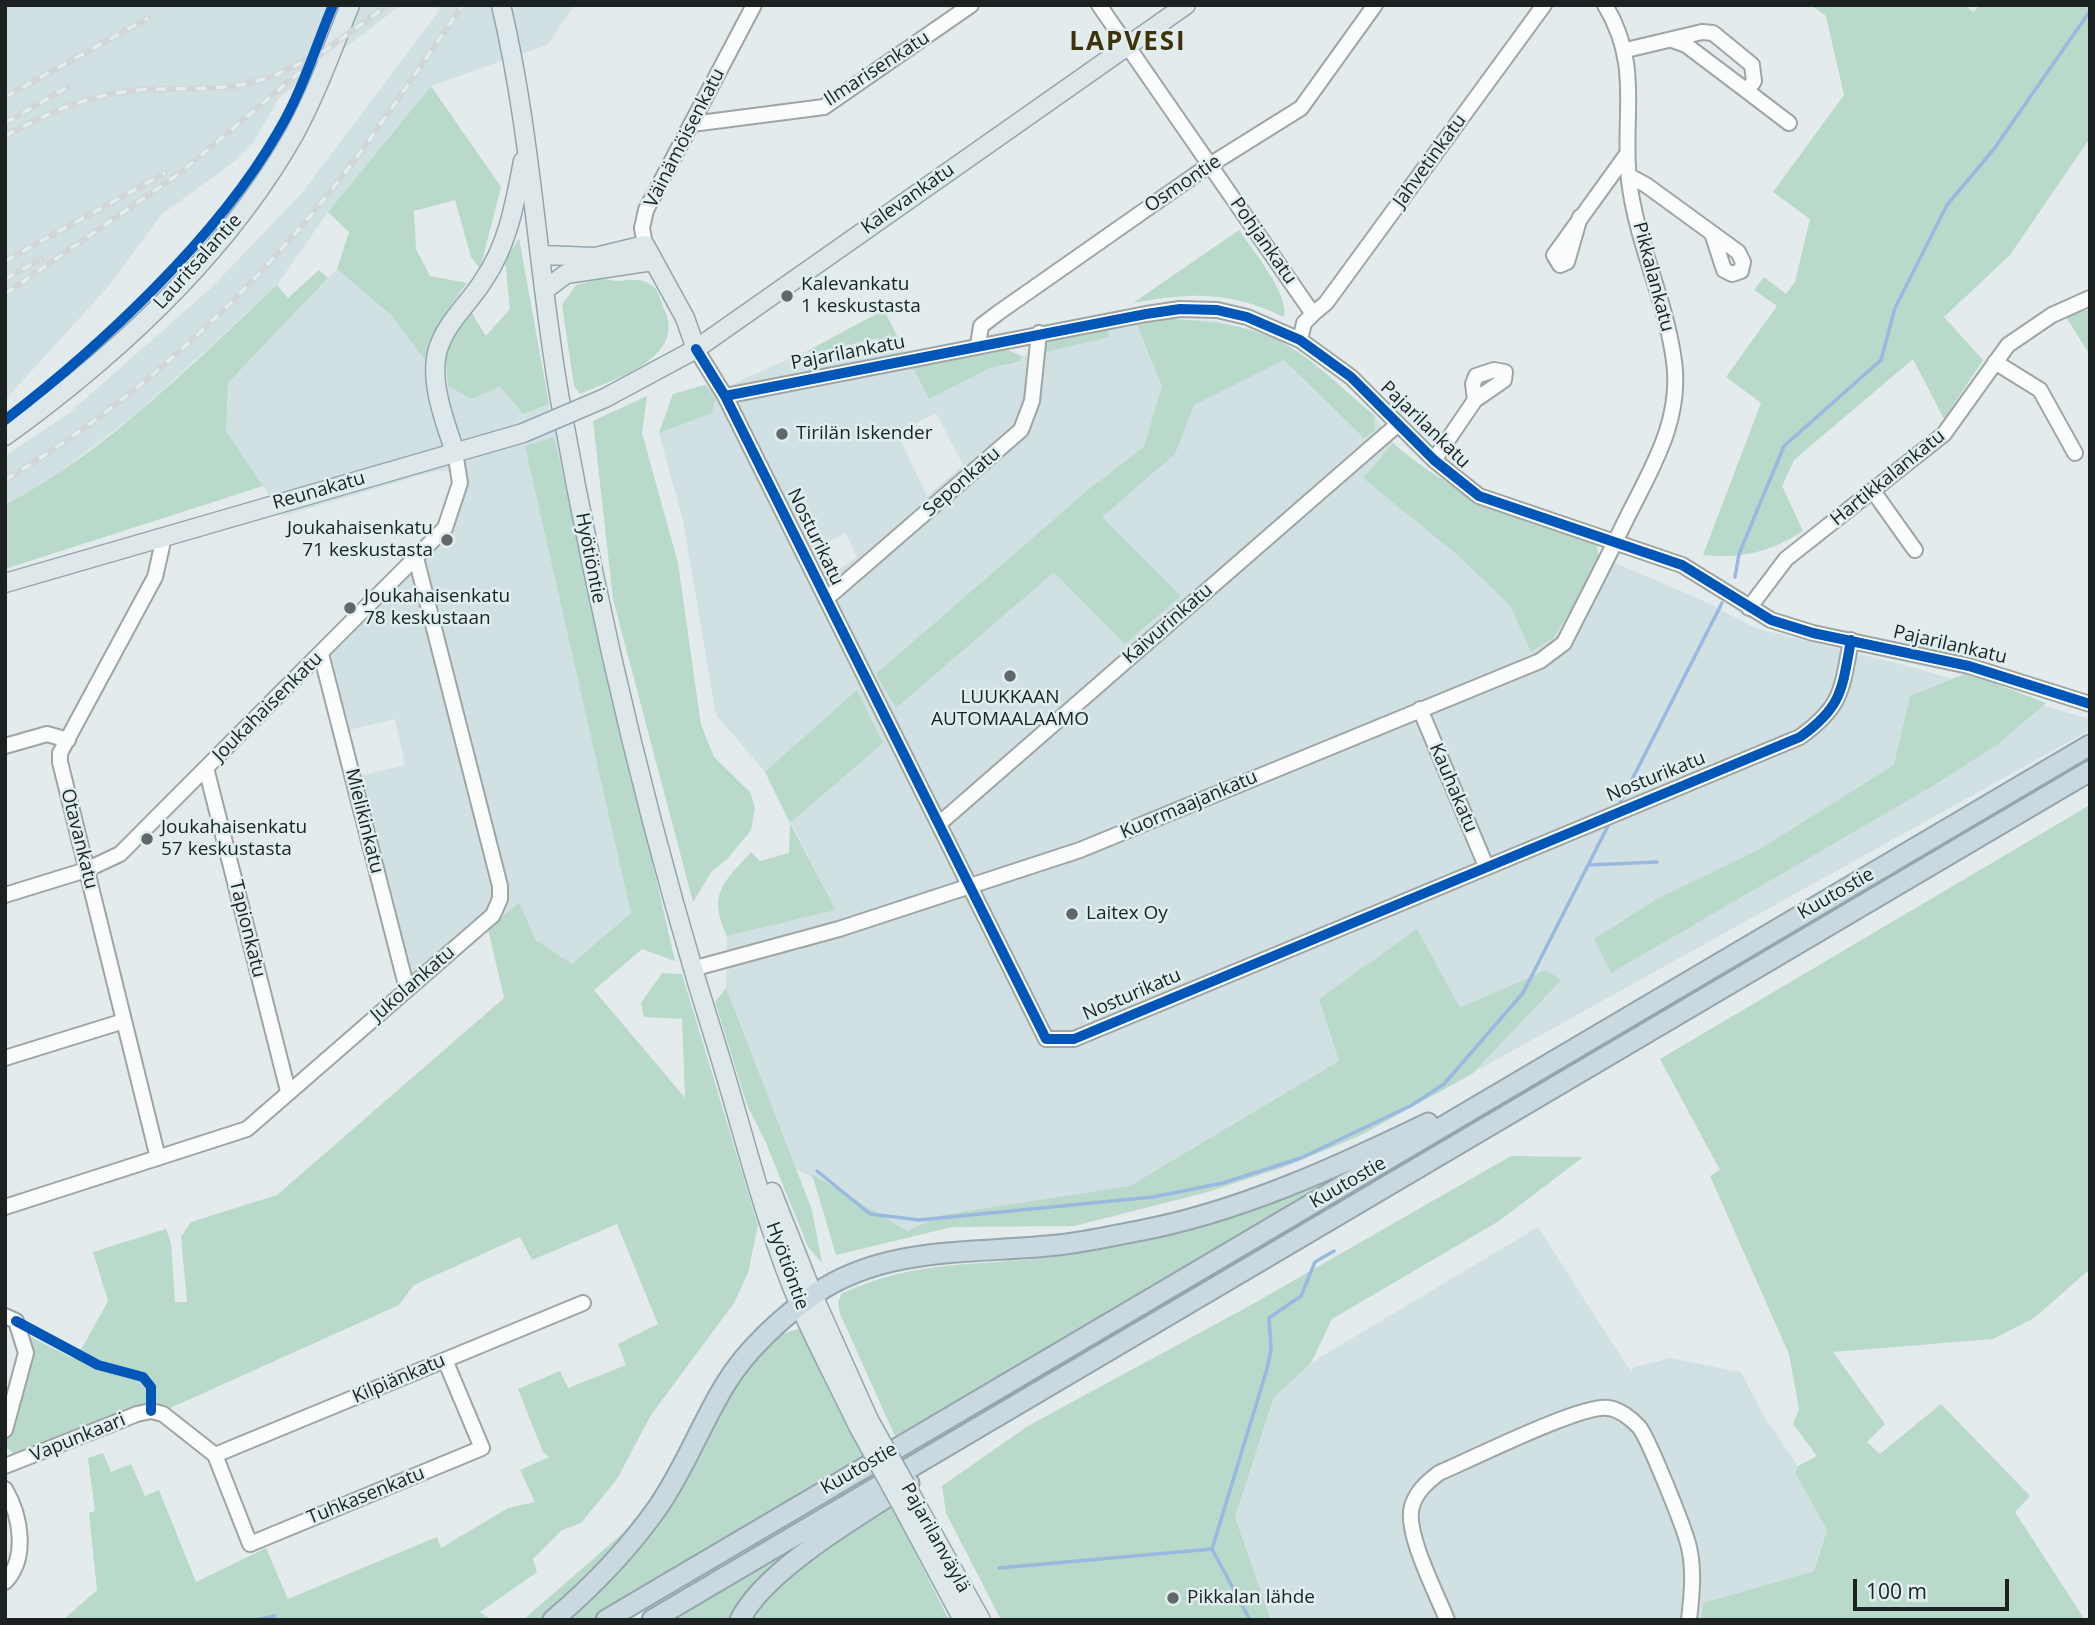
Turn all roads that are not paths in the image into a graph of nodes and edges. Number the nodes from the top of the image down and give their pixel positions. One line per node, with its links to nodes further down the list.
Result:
1 (350, 5): 36 (main road, Lauritsalantie)
2 (501, 5): 16 (main road, Hyötiöntie)
3 (754, 5): 15 (street, Väinämöisenkatu)
4 (971, 5): 15 (street, Ilmarisenkatu)
5 (1099, 5): 11 (street, Pohjankatu)
6 (1185, 5): 11 (main road, Kalevankatu)
7 (1375, 5): 18 (street, Osmontie)
8 (1544, 5): 26 (street, Jahvetinkatu)
9 (1605, 5): 12 (street, Pikkalankatu)
10 (1672, 40): 12 (street); 13 (street); 13 (street)
11 (1127, 46): 18 (street, Pohjankatu); 30 (main road, Kalevankatu)
12 (1626, 50): 17 (street, Pikkalankatu)
13 (1746, 90): 14 (street)
14 (1789, 123)
15 (692, 124): 22 (street, Väinämöisenkatu)
16 (526, 143): 23 (main road, Hyötiöntie); 37 (main road)
17 (1627, 154): 19 (street, Pikkalankatu); 20 (street)
18 (1210, 164): 26 (street, Pohjankatu); 29 (street, Osmontie)
19 (1629, 176): 21 (street); 42 (street, Pikkalankatu)
20 (1580, 217)
21 (1712, 233)
22 (649, 253): 23 (main road); 24 (main road); 30 (main road)
23 (542, 255): 24 (main road, Hyötiöntie)
24 (546, 289): 62 (main road, Hyötiöntie)
25 (2090, 298): 31 (street, Hartikkalankatu)
26 (1314, 314): 28 (street)
27 (1039, 333): 28 (street, Pajarilankatu); 29 (street, Pajarilankatu); 46 (street, Seponkatu)
28 (1300, 340): 35 (street, Pajarilankatu)
29 (978, 345): 33 (street, Pajarilankatu)
30 (696, 349): 32 (main road, Kalevankatu); 33 (street, Nosturikatu)
31 (1995, 362): 38 (street); 40 (street, Hartikkalankatu)
32 (628, 388): 37 (main road, Reunakatu, bridge)
33 (725, 396): 46 (street, Nosturikatu)
34 (1475, 400): 39 (street)
35 (1397, 425): 39 (street, Pajarilankatu); 57 (street, Kaivurinkatu)
36 (5, 436)
37 (455, 452): 41 (main road, Reunakatu); 44 (street, Joukahaisenkatu)
38 (2075, 453)
39 (1434, 460): 42 (street, Pajarilankatu)
40 (1873, 491): 43 (street); 47 (street, Hartikkalankatu)
41 (160, 537): 45 (main road, Reunakatu); 52 (street, Otavankatu)
42 (1615, 541): 47 (street, Pajarilankatu); 51 (street, Kuormaajankatu)
43 (1915, 550)
44 (416, 558): 49 (street, Joukahaisenkatu); 63 (street, Jukolankatu)
45 (5, 583)
46 (826, 599): 57 (street, Nosturikatu)
47 (1749, 608): 48 (street, Pajarilankatu)
48 (1851, 640): 50 (street, Pajarilankatu); 58 (street, Nosturikatu)
49 (321, 654): 55 (street, Joukahaisenkatu); 63 (street, Mielikinkatu)
50 (2090, 704)
51 (1420, 709): 58 (street, Kauhakatu); 60 (street, Kuormaajankatu)
52 (68, 740): 54 (street); 59 (street, Otavankatu)
53 (2090, 745): 64 (highway, Kuutostie)
54 (5, 746)
55 (206, 768): 59 (street, Joukahaisenkatu); 67 (street, Tapionkatu)
56 (2090, 771): 70 (highway, Kuutostie)
57 (940, 823): 60 (street, Nosturikatu)
58 (1486, 866): 60 (street, Nosturikatu)
59 (86, 870): 61 (street, Joukahaisenkatu); 65 (street, Otavankatu)
60 (969, 887): 62 (street, Kuormaajankatu)
61 (5, 895)
62 (692, 969): 71 (main road, Hyötiöntie)
63 (407, 989): 67 (street, Jukolankatu)
64 (1674, 989): 71 (highway); 83 (highway, Kuutostie)
65 (124, 1021): 66 (street); 68 (street, Otavankatu)
66 (5, 1059)
67 (288, 1091): 68 (street, Jukolankatu)
68 (158, 1158): 69 (street, Jukolankatu)
69 (5, 1207)
70 (1291, 1242): 84 (highway, Kuutostie); 85 (highway)
71 (807, 1300): 75 (main road, Hyötiöntie); 82 (highway)
72 (583, 1303): 74 (street, Kilpiänkatu)
73 (10, 1319): 76 (street)
74 (445, 1360): 77 (street, Kilpiänkatu); 77 (street, Tuhkasenkatu)
75 (864, 1423): 80 (main road, Pajarilanväylä, bridge)
76 (5, 1430)
77 (215, 1455): 78 (street, Vapunkaari)
78 (5, 1466)
79 (5, 1489): 81 (street)
80 (913, 1512): 86 (main road, Pajarilanväylä); 87 (main road, Pajarilanväylä)
81 (5, 1582)
82 (553, 1620)
83 (606, 1620)
84 (652, 1620)
85 (740, 1620)
86 (962, 1620)
87 (981, 1620)
88 (1447, 1620): 89 (street)
89 (1689, 1620)

